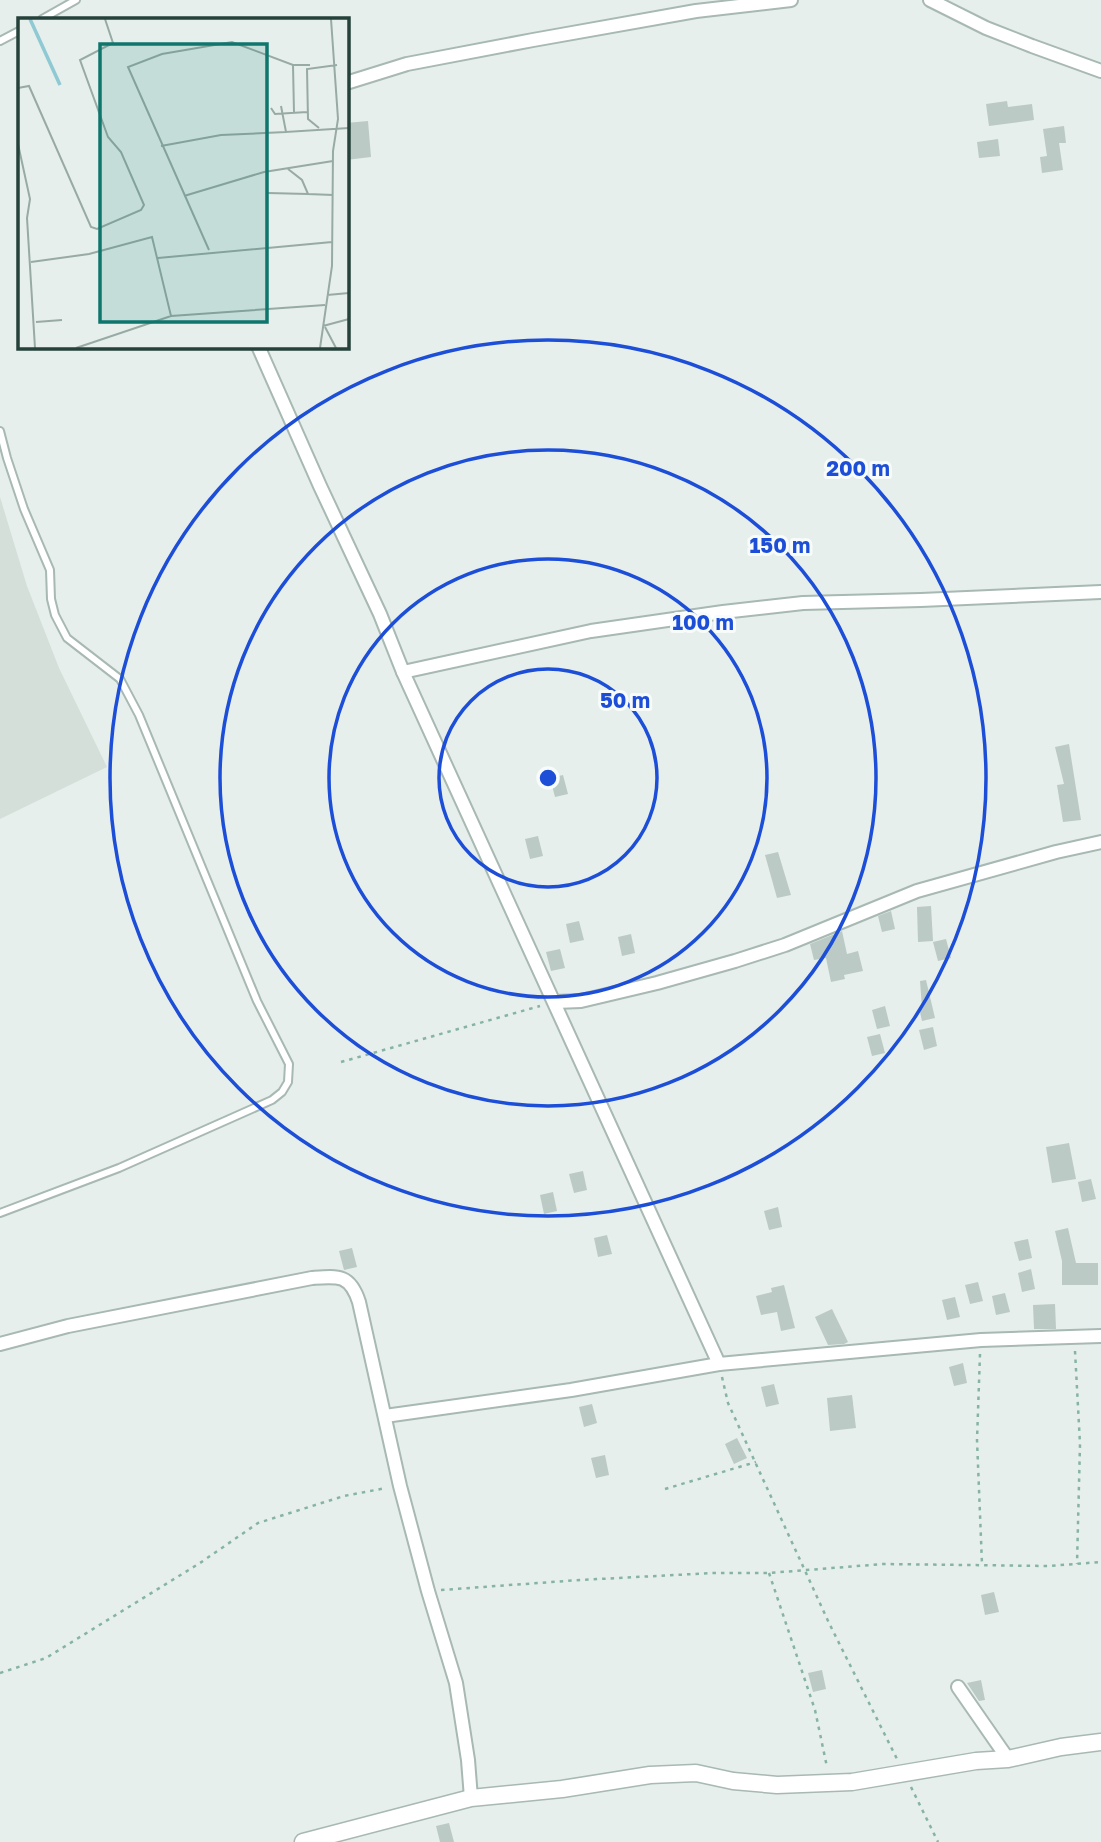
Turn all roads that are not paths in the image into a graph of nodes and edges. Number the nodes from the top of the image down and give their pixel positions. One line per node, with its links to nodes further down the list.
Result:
1 (76, 0): 4 (lane)
2 (791, 0): 8 (street)
3 (930, 0): 7 (street)
4 (44, 18)
5 (18, 32): 6 (lane)
6 (0, 41)
7 (1101, 71)
8 (348, 82)
9 (259, 348): 12 (street)
10 (0, 431): 15 (lane)
11 (1101, 592): 12 (street)
12 (403, 672): 14 (street)
13 (1101, 842): 14 (street)
14 (555, 1002): 18 (street)
15 (0, 1213)
16 (1101, 1336): 18 (street)
17 (0, 1344): 19 (street)
18 (719, 1364): 19 (street)
19 (385, 1416): 23 (street)
20 (958, 1687): 22 (street)
21 (1101, 1742): 22 (street)
22 (1008, 1759): 23 (street)
23 (471, 1797): 24 (street)
24 (303, 1842)

